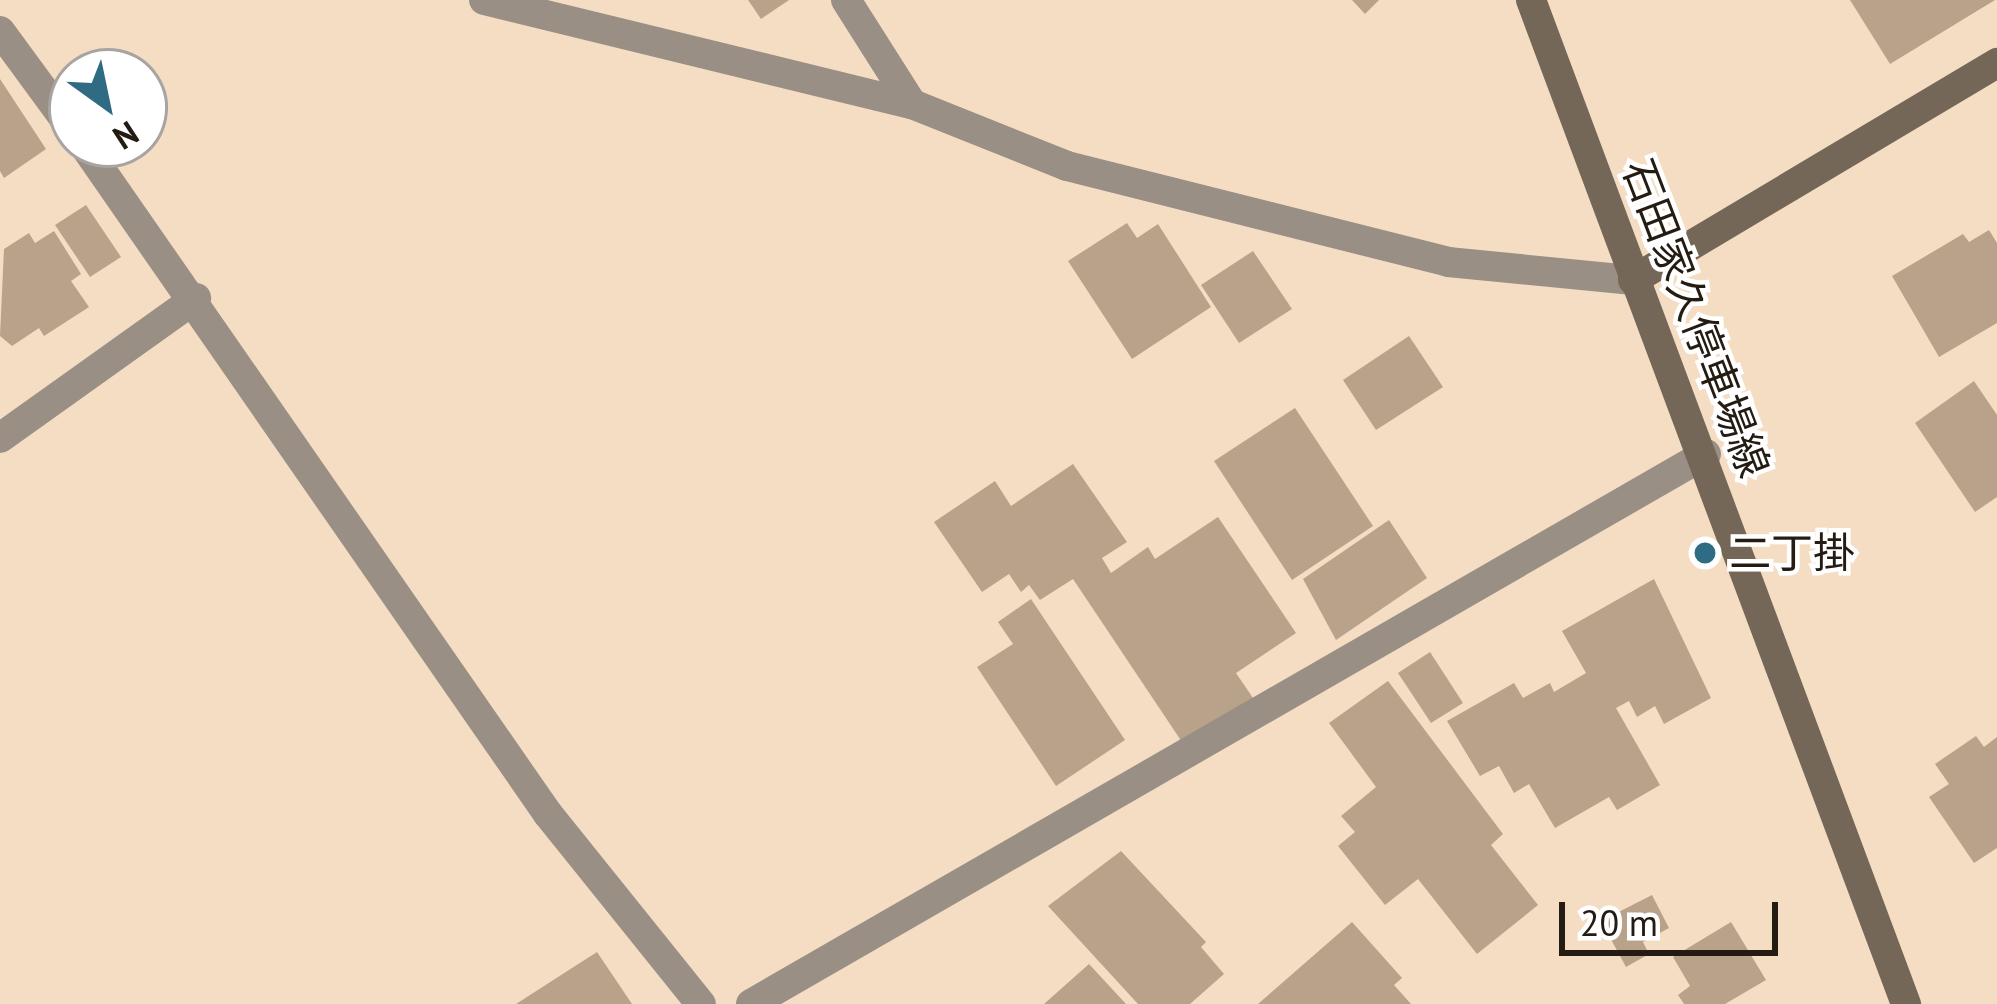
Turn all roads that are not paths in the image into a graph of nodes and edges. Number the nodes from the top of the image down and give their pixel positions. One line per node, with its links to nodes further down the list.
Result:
1 (484, 0): 7 (street)
2 (846, 0): 7 (street)
3 (1532, 0): 9 (main road, 石田家久停車場線)
4 (0, 31): 6 (street)
5 (1997, 63): 9 (main road)
6 (48, 96)
7 (912, 104): 9 (street)
8 (101, 168): 10 (street)
9 (1633, 280): 12 (main road, 石田家久停車場線)
10 (196, 298): 11 (street); 13 (street)
11 (0, 438)
12 (1706, 454): 14 (street); 15 (main road, 石田家久停車場線)
13 (701, 1004)
14 (751, 1004)
15 (1906, 1004)

